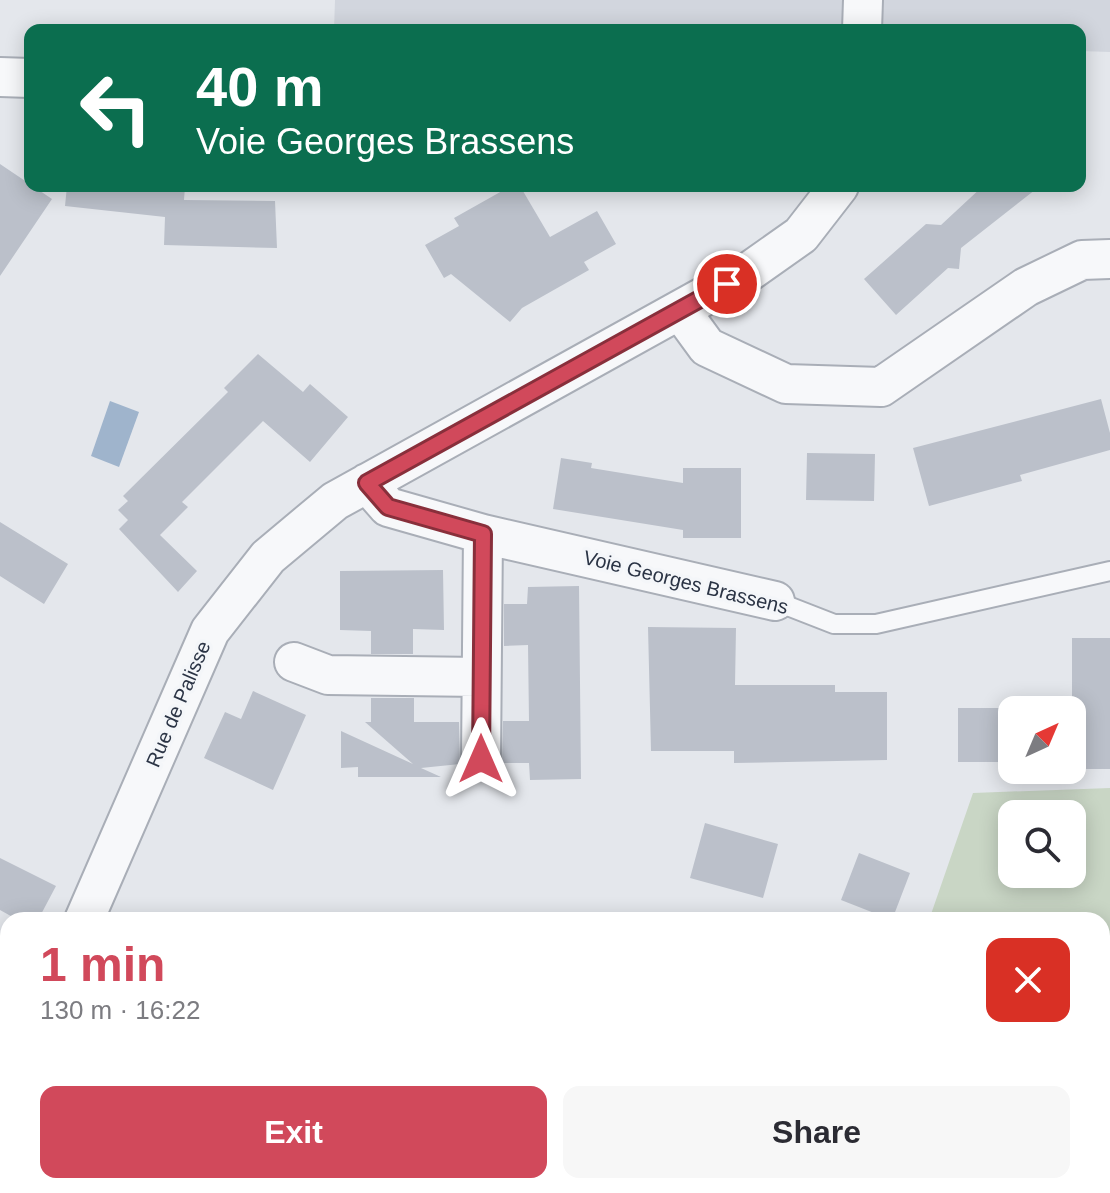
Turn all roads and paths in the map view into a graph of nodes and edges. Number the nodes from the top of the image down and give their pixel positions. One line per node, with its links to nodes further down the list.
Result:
1 (863, 0): 2 (street)
2 (862, 24)
3 (0, 77): 4 (street)
4 (24, 78)
5 (834, 192): 7 (street, Rue de Palisse)
6 (1110, 259): 7 (street)
7 (680, 310): 8 (street, Rue de Palisse)
8 (367, 483): 9 (street, Voie Georges Brassens); 15 (street, Rue de Palisse)
9 (483, 534): 11 (street, Voie Georges Brassens); 13 (street)
10 (1110, 571): 11 (lane, Voie Georges Brassens)
11 (775, 601)
12 (294, 662): 13 (street)
13 (480, 677): 14 (street)
14 (481, 759)
15 (87, 912)

